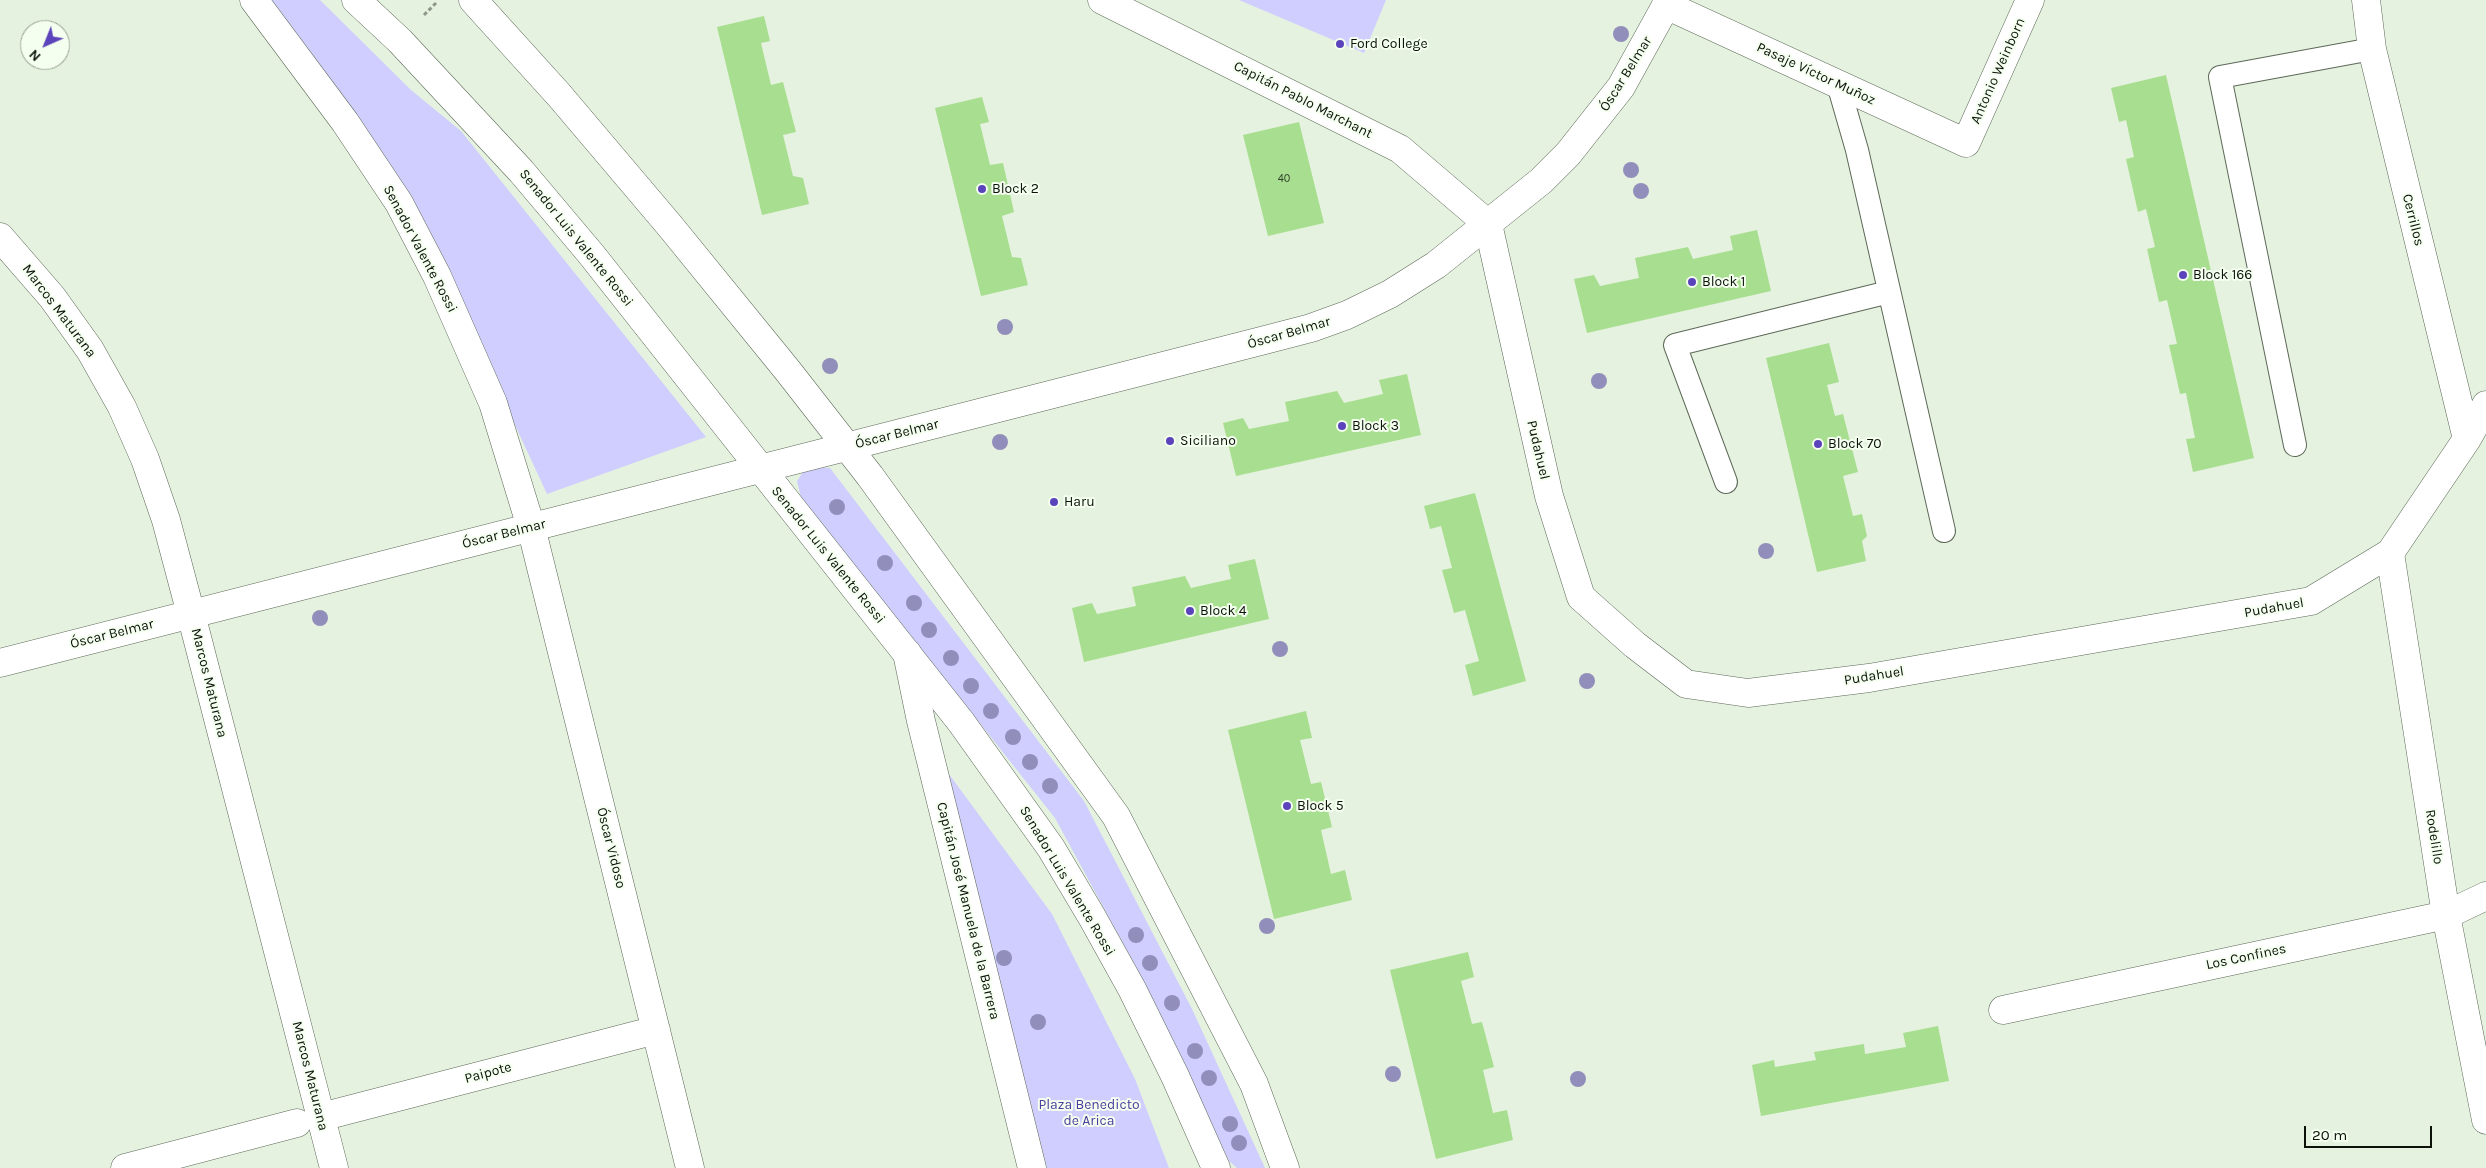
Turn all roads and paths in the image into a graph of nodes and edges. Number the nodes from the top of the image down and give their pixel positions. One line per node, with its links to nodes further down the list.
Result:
1 (254, 0): 21 (street, Senador Valente Rossi)
2 (356, 0): 19 (street, Senador Luis Valente Rossi)
3 (473, 0): 18 (street)
4 (1102, 0): 8 (street, Capitán Pablo Marchant)
5 (2030, 0): 11 (street, Antonio Weinborn)
6 (2366, 0): 9 (street, Cerrillos)
7 (1667, 3): 10 (street, Pasaje Víctor Muñoz); 12 (street, Óscar Belmar)
8 (1138, 8): 12 (street, Capitán Pablo Marchant)
9 (2372, 49): 16 (street, Cerrillos); 17 (lane)
10 (1838, 84): 11 (street, Pasaje Víctor Muñoz); 14 (lane)
11 (1966, 143)
12 (1488, 224): 18 (street, Óscar Belmar); 23 (street, Pudahuel)
13 (0, 237): 24 (street, Marcos Maturana)
14 (1889, 292): 20 (lane); 22 (lane)
15 (2486, 405): 16 (street, Pudahuel)
16 (2467, 439): 23 (street, Pudahuel)
17 (2295, 445)
18 (847, 447): 19 (street, Óscar Belmar); 38 (street)
19 (760, 469): 21 (street, Óscar Belmar); 25 (street, Senador Luis Valente Rossi)
20 (1726, 482)
21 (531, 527): 24 (street, Óscar Belmar); 30 (street, Óscar Vidoso)
22 (1944, 531)
23 (2390, 553): 28 (street, Rodelillo)
24 (191, 614): 26 (street, Óscar Belmar); 31 (street, Marcos Maturana)
25 (907, 653): 36 (street, Capitán José Manuela de la Barrera); 37 (street, Senador Luis Valente Rossi)
26 (0, 663)
27 (2486, 896): 28 (street, Los Confines)
28 (2446, 915): 29 (street, Los Confines); 32 (street, Rodelillo)
29 (2003, 1010)
30 (656, 1030): 31 (street, Paipote); 35 (street, Óscar Vidoso)
31 (309, 1120): 33 (street, Paipote); 34 (street, Marcos Maturana)
32 (2486, 1120)
33 (125, 1168)
34 (334, 1168)
35 (690, 1168)
36 (1032, 1168)
37 (1216, 1168)
38 (1285, 1168)

